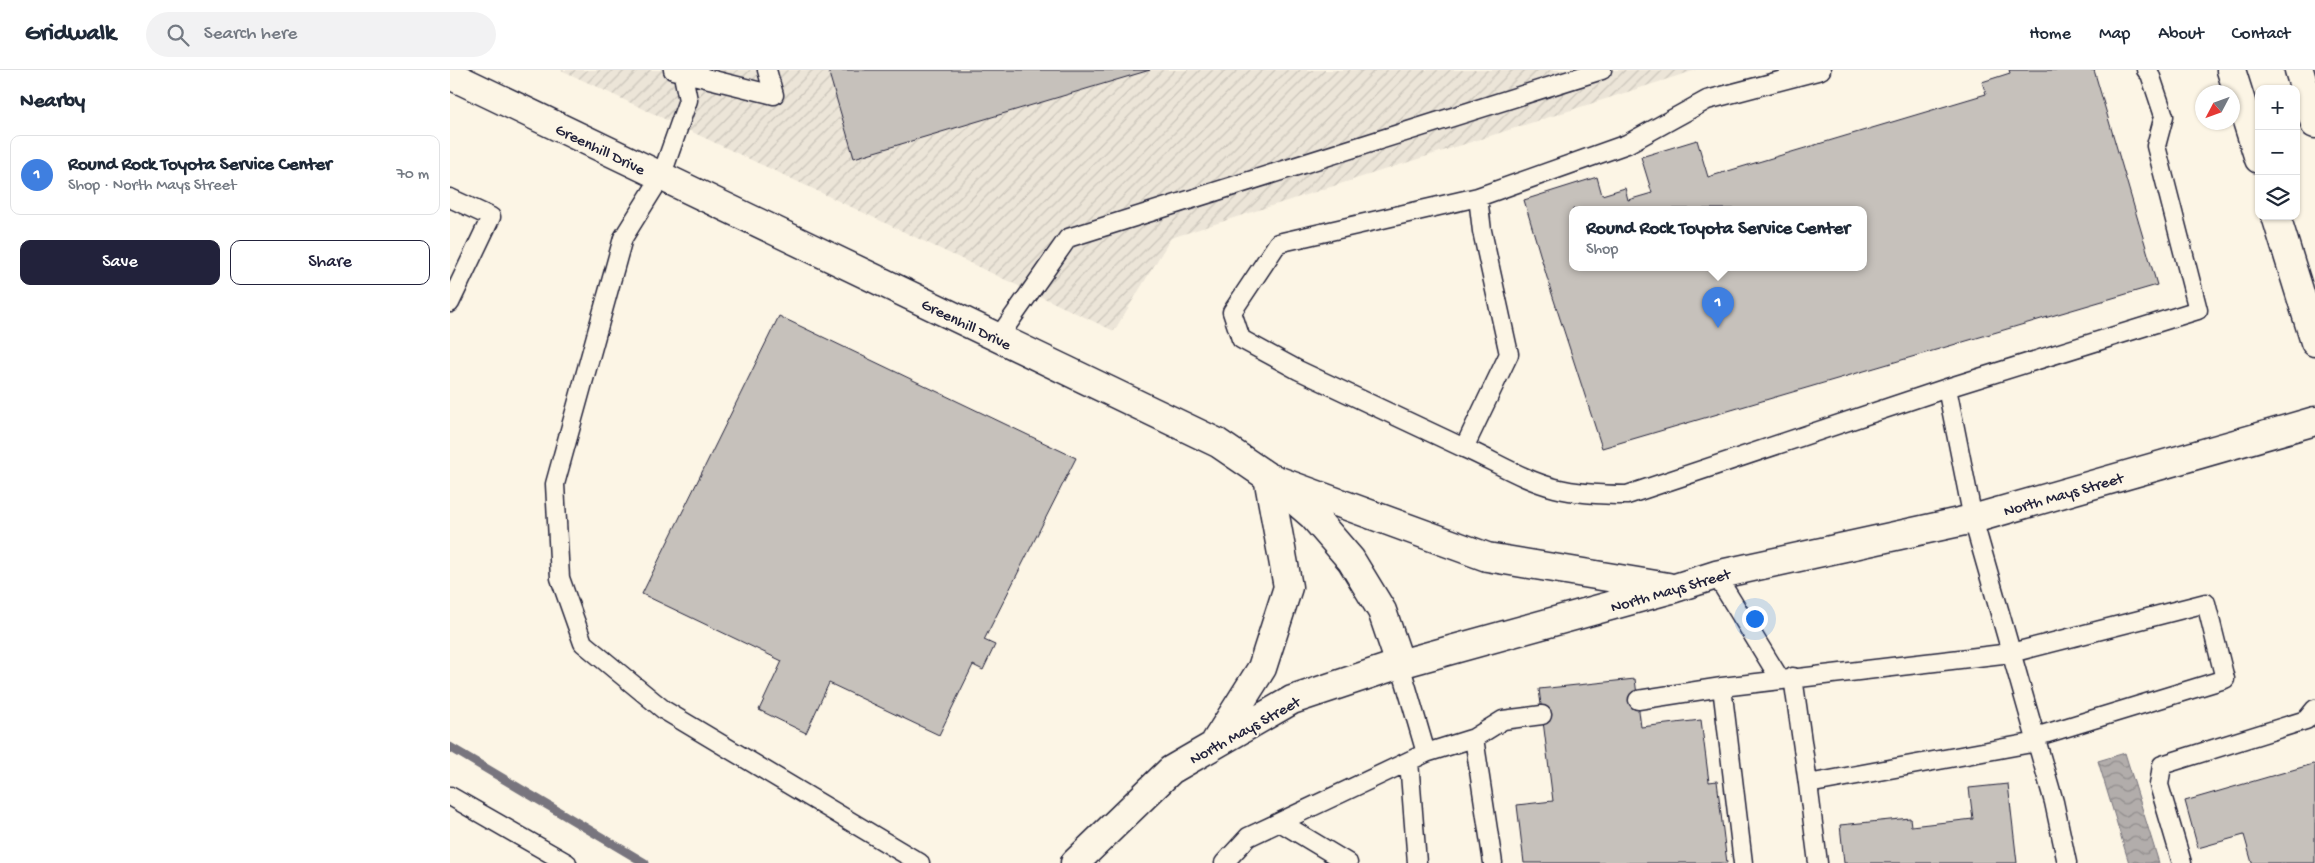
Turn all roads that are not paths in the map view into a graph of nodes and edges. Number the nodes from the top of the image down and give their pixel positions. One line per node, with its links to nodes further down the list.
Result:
1 (767, 70): 7 (lane)
2 (1602, 70): 16 (lane)
3 (1821, 70): 12 (lane)
4 (2146, 70): 18 (lane)
5 (2231, 70): 10 (main road)
6 (2299, 70): 9 (main road)
7 (679, 71): 11 (lane)
8 (450, 75): 11 (main road, Greenhill Drive)
9 (2315, 124)
10 (2255, 146)
11 (661, 177): 16 (main road, Greenhill Drive); 42 (lane)
12 (1478, 197): 20 (lane); 20 (lane)
13 (450, 198): 15 (lane)
14 (2277, 220): 17 (main road)
15 (450, 302)
16 (998, 338): 21 (main road, Greenhill Drive)
17 (2315, 342)
18 (1947, 388): 20 (lane); 22 (lane)
19 (2315, 420): 22 (main road, North Mays Street)
20 (1464, 448)
21 (1268, 477): 24 (main road); 26 (main road, Greenhill Drive); 34 (main road)
22 (1973, 519): 23 (main road, North Mays Street); 25 (lane)
23 (1716, 575): 24 (main road, North Mays Street); 27 (lane)
24 (1675, 588): 26 (main road, North Mays Street)
25 (2011, 653): 27 (lane); 33 (lane); 33 (lane)
26 (1400, 664): 34 (main road, North Mays Street); 35 (lane)
27 (1786, 678): 28 (lane); 37 (lane)
28 (1722, 687): 29 (lane); 48 (lane)
29 (1638, 700)
30 (2315, 711): 51 (lane)
31 (1542, 715): 32 (lane)
32 (1474, 738): 35 (lane); 47 (lane)
33 (2036, 740): 37 (lane); 50 (lane)
34 (1214, 744): 43 (main road, North Mays Street)
35 (1426, 752): 36 (lane)
36 (1409, 761): 39 (lane); 46 (lane)
37 (1808, 784): 49 (lane)
38 (450, 796): 40 (lane)
39 (1280, 822): 44 (lane); 45 (lane)
40 (541, 857): 41 (lane)
41 (568, 863)
42 (920, 863)
43 (1075, 863)
44 (1224, 863)
45 (1348, 863)
46 (1417, 863)
47 (1493, 863)
48 (1743, 863)
49 (1818, 863)
50 (2067, 863)
51 (2182, 863)

